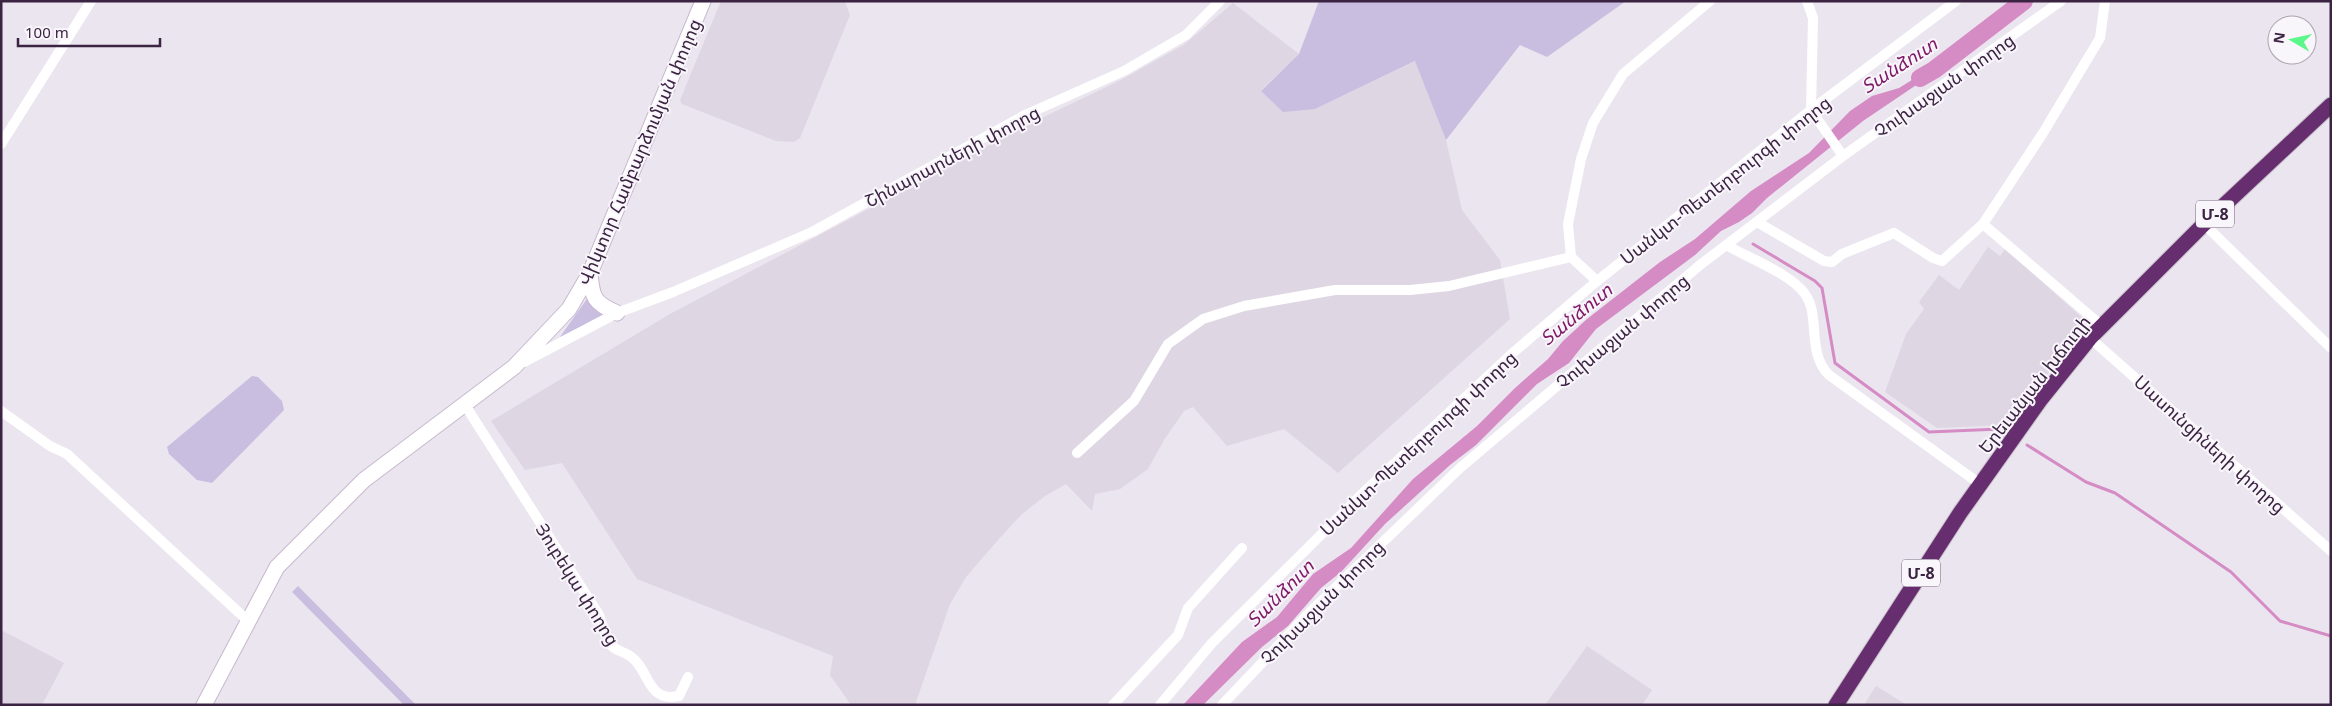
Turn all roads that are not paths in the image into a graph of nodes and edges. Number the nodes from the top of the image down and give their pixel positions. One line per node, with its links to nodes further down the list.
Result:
1 (91, 1): 11 (street)
2 (703, 1): 18 (street, Վիկտոր Համբարձումյան փողոց)
3 (1220, 1): 20 (street, Շինարարների փողոց)
4 (1710, 1): 17 (street)
5 (1808, 1): 10 (street)
6 (1956, 1): 10 (street, Սանկտ-Պետերբուրգի փողոց)
7 (2061, 1): 12 (street, Չուխաջյան փողոց)
8 (2105, 1): 14 (street)
9 (2331, 105): 15 (highway, Երեւանյան խճուղի / Մ-8)
10 (1811, 110): 12 (street); 19 (street, Սանկտ-Պետերբուրգի փողոց)
11 (1, 144)
12 (1841, 153): 13 (street, Չուխաջյան փողոց)
13 (1757, 222): 14 (street); 16 (street, Չուխաջյան փողոց)
14 (1983, 224): 21 (street)
15 (2204, 224): 21 (highway, Երեւանյան խճուղի / Մ-8); 23 (street)
16 (1726, 245): 28 (street); 36 (street, Չուխաջյան փողոց)
17 (1571, 257): 19 (street); 27 (street)
18 (590, 273): 20 (street); 24 (street, Վիկտոր Համբարձումյան փողոց)
19 (1597, 281): 35 (street, Սանկտ-Պետերբուրգի փողոց)
20 (617, 313): 24 (street, Շինարարների փողոց)
21 (2102, 326): 22 (highway, Երեւանյան խճուղի / Մ-8)
22 (2090, 338): 28 (highway, Երեւանյան խճուղի / Մ-8); 30 (street, Սասունցիների փողոց)
23 (2331, 348)
24 (514, 366): 25 (street, Վիկտոր Համբարձումյան փողոց)
25 (465, 405): 31 (street); 32 (street, Յուբեկա փողոց)
26 (1, 411): 31 (street)
27 (1077, 453)
28 (1980, 484): 37 (highway, Երեւանյան խճուղի / Մ-8)
29 (1242, 548): 34 (street)
30 (2331, 551)
31 (247, 620): 33 (street)
32 (688, 677)
33 (204, 705)
34 (1113, 705)
35 (1160, 705)
36 (1222, 705)
37 (1836, 705)

